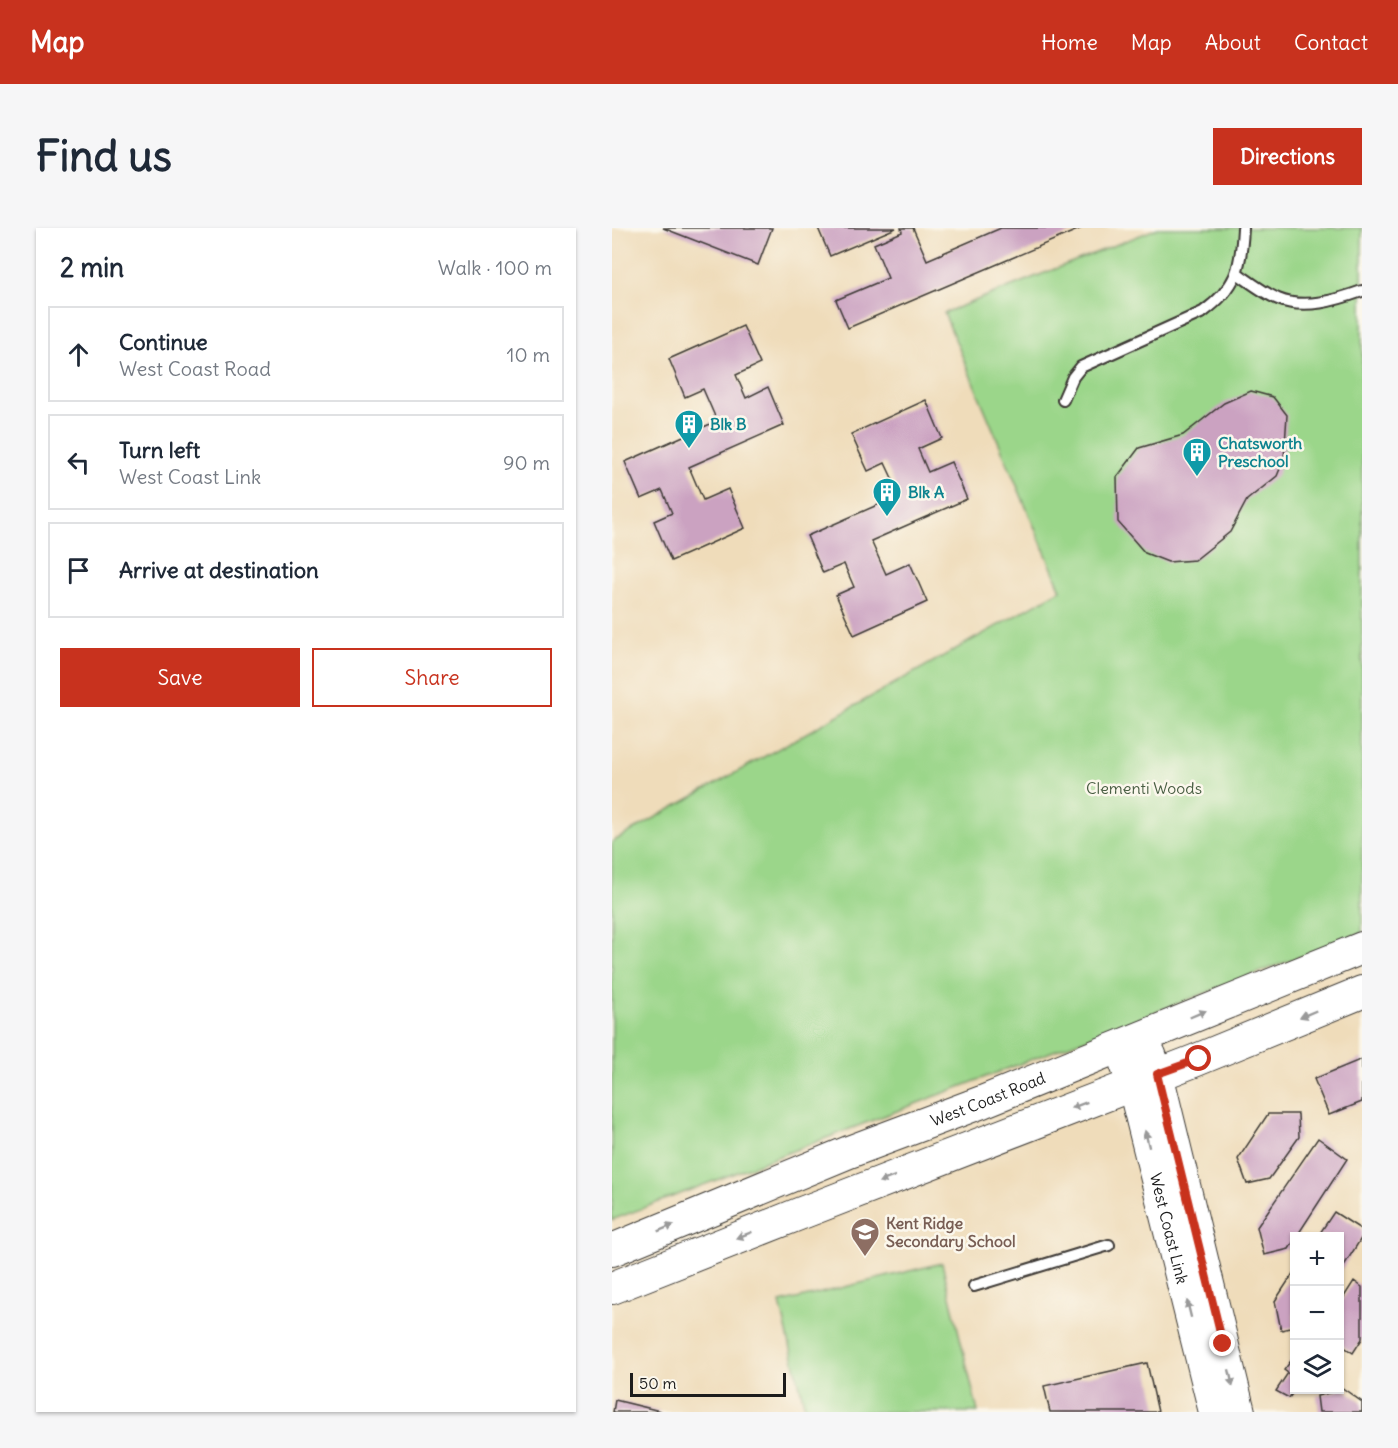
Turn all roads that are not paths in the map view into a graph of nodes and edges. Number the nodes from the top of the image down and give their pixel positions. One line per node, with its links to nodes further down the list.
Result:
1 (1243, 228): 2 (lane)
2 (1237, 273): 3 (lane); 4 (lane)
3 (1362, 291)
4 (1063, 400)
5 (1362, 948): 7 (main road, West Coast Road, one-way to 5)
6 (1362, 992): 8 (main road, one-way to 8)
7 (1132, 1042): 8 (main road, West Coast Link); 10 (main road, West Coast Road, one-way to 7)
8 (1145, 1078): 12 (main road, one-way to 12); 13 (main road, West Coast Link, one-way to 8); 14 (main road, West Coast Link, one-way to 14)
9 (1109, 1245): 11 (lane)
10 (612, 1250)
11 (974, 1286)
12 (612, 1288)
13 (1215, 1412)
14 (1239, 1412)

